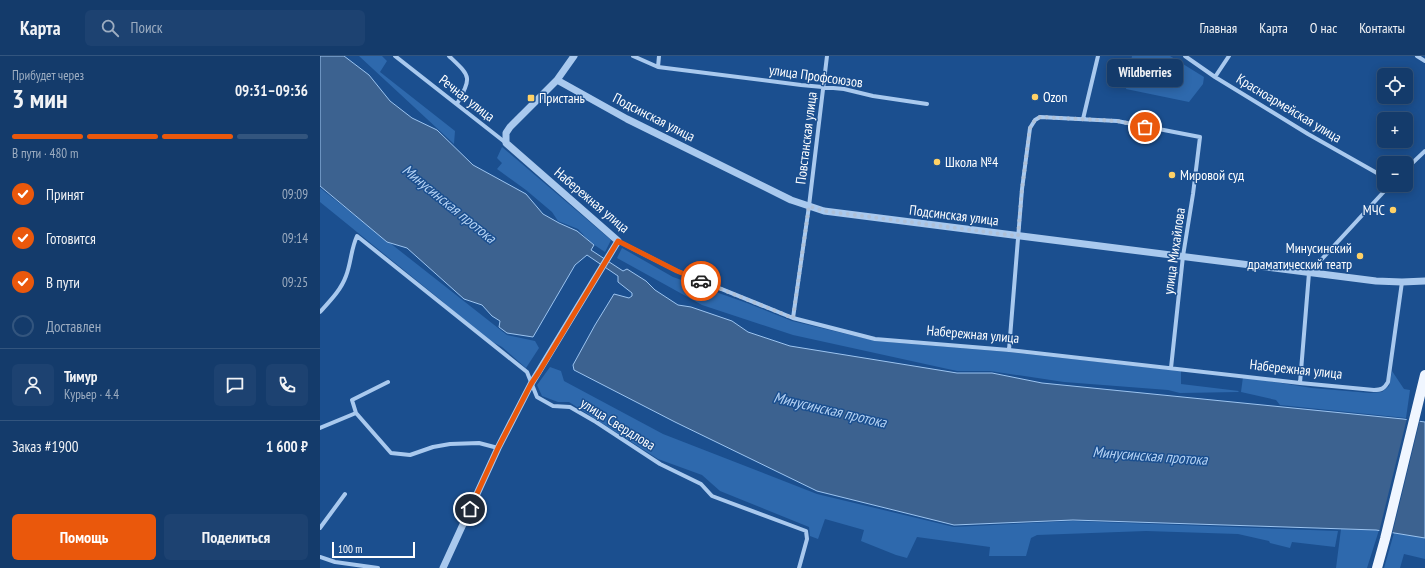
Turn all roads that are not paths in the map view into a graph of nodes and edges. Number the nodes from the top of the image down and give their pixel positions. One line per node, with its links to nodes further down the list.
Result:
1 (395, 56): 16 (street, Речная улица)
2 (449, 56): 16 (street)
3 (574, 56): 14 (street)
4 (633, 56): 12 (street, улица Профсоюзов)
5 (659, 56): 12 (street)
6 (827, 56): 15 (street, Повстанская улица)
7 (1098, 56): 18 (street)
8 (1185, 56): 13 (street, Красноармейская улица)
9 (1229, 56): 13 (street)
10 (1417, 56): 11 (street)
11 (1425, 61)
12 (658, 67): 15 (street, улица Профсоюзов)
13 (1215, 76): 22 (street, Красноармейская улица)
14 (557, 80): 19 (street); 24 (street, Подсинская улица)
15 (823, 86): 17 (street, улица Профсоюзов); 24 (street, Повстанская улица)
16 (457, 104): 19 (street, Речная улица)
17 (927, 104)
18 (1084, 119): 25 (street); 27 (street, улица Михайлова)
19 (506, 143): 26 (street, Набережная улица)
20 (1425, 151): 21 (street)
21 (1413, 162)
22 (1377, 173)
23 (1384, 192): 28 (street)
24 (809, 206): 25 (street, Подсинская улица); 32 (street, Повстанская улица)
25 (1018, 236): 27 (street, Подсинская улица); 33 (street)
26 (618, 241): 32 (street, Набережная улица); 38 (street)
27 (1183, 256): 28 (street, Подсинская улица); 34 (street, улица Михайлова)
28 (1309, 273): 30 (street, Подсинская улица); 37 (street)
29 (1425, 281): 30 (street, Подсинская улица)
30 (1402, 282): 37 (street, Набережная улица)
31 (320, 312): 38 (street, улица Свердлова)
32 (793, 318): 33 (street, Набережная улица)
33 (1009, 350): 34 (street, Набережная улица)
34 (1171, 368): 37 (street, Набережная улица)
35 (1425, 376): 48 (main road)
36 (388, 382): 39 (street)
37 (1300, 383)
38 (531, 384): 41 (street); 47 (street, улица Свердлова)
39 (356, 413): 40 (street); 41 (street)
40 (320, 428)
41 (498, 448): 46 (street)
42 (345, 494): 43 (street)
43 (320, 528)
44 (320, 556): 45 (street)
45 (378, 568)
46 (443, 568)
47 (798, 568)
48 (1377, 568)

